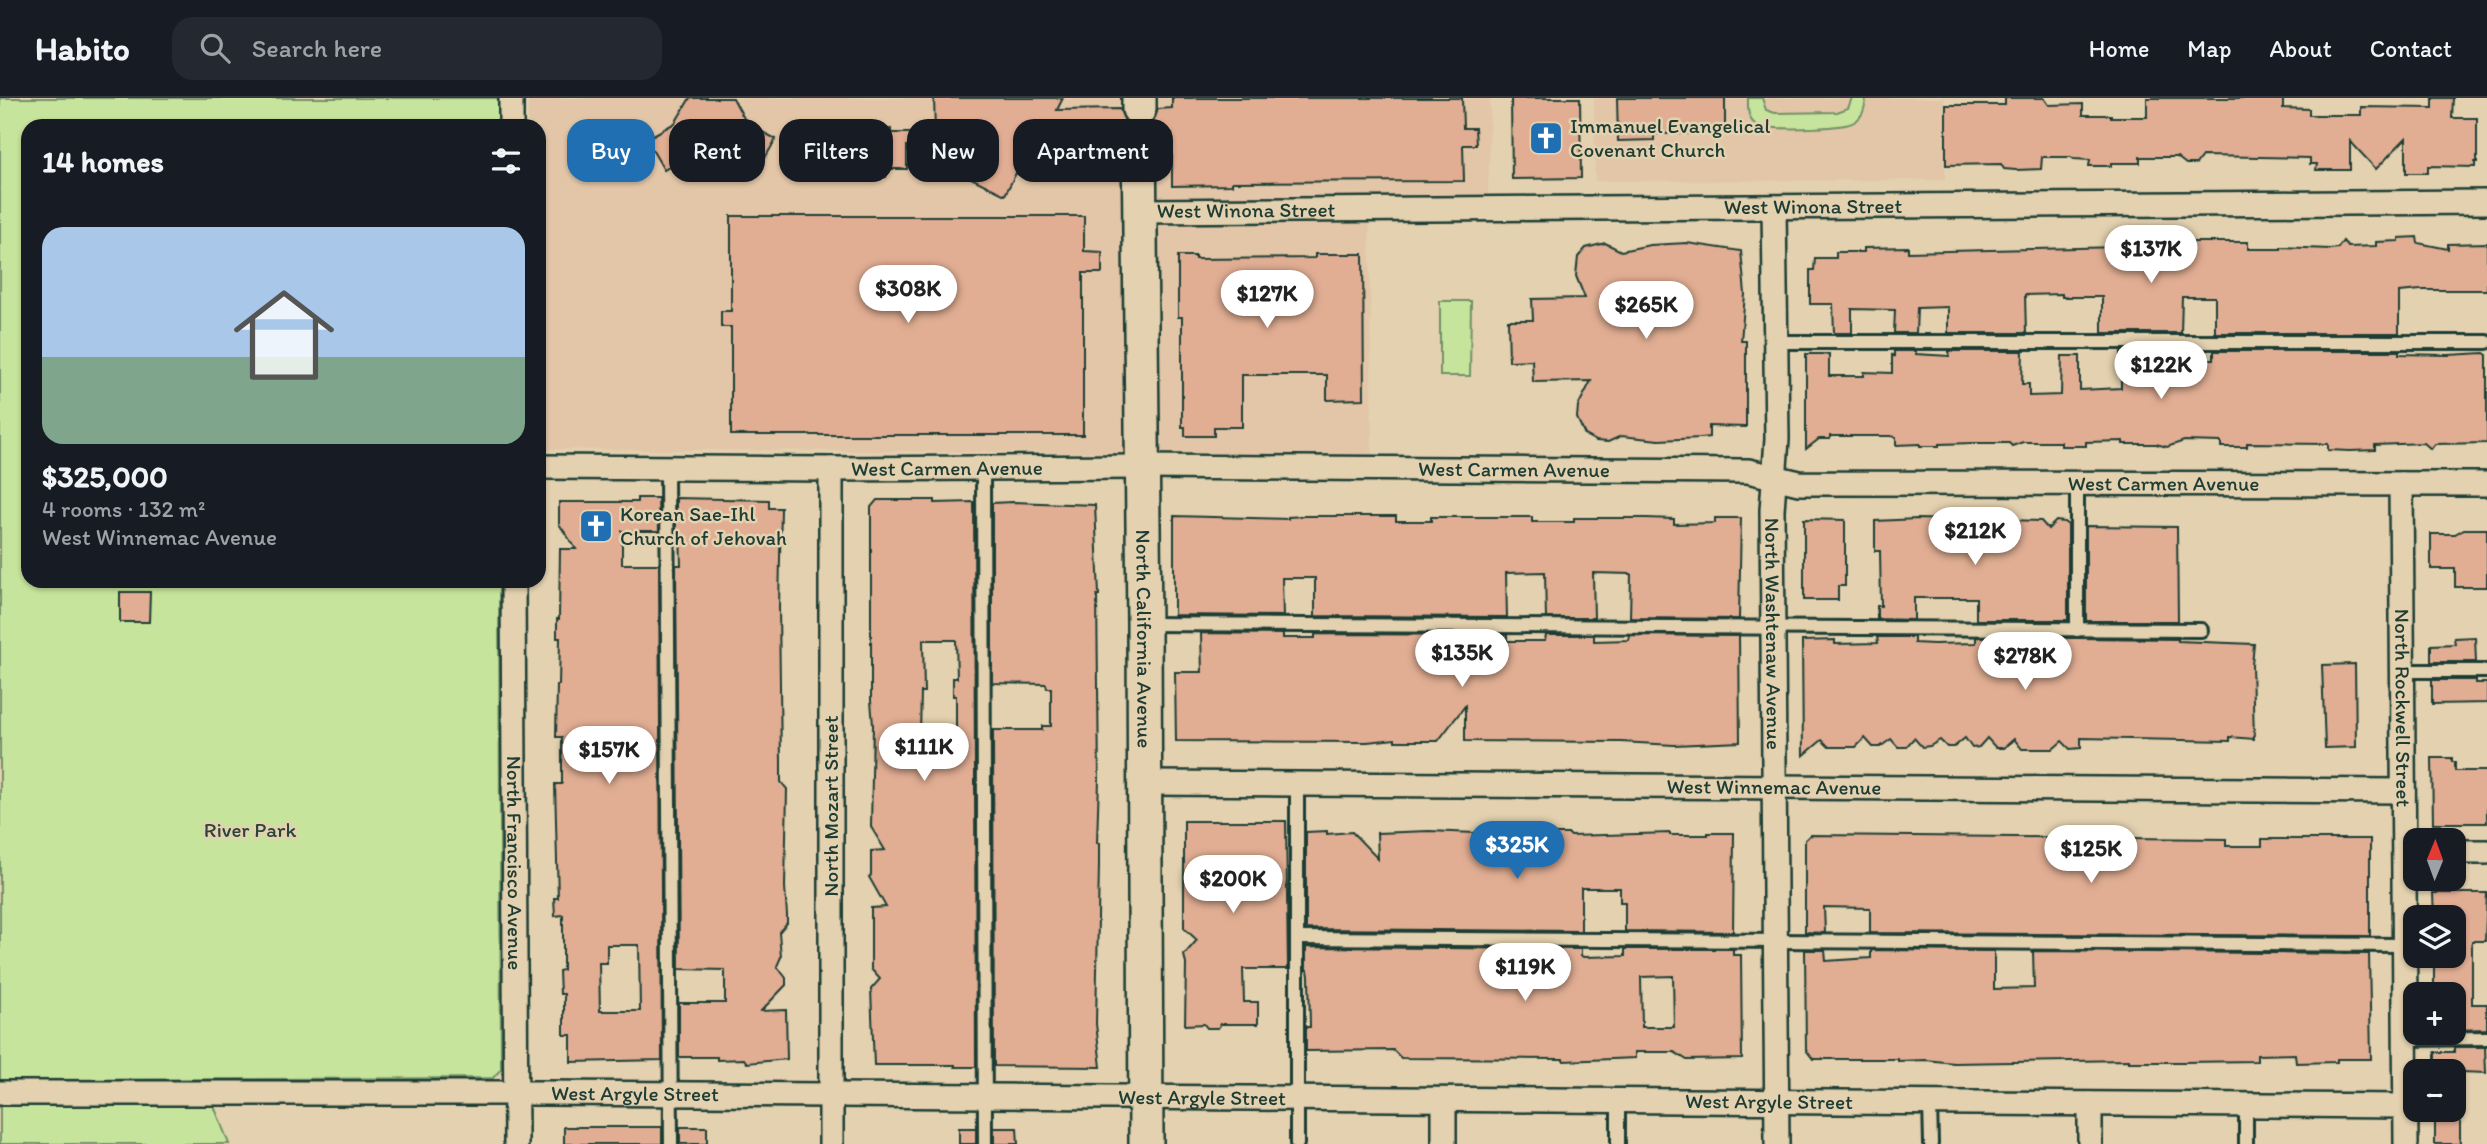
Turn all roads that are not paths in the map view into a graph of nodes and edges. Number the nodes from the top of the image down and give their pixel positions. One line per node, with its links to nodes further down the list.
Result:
1 (510, 98): 3 (street)
2 (1139, 113): 6 (main road, North California Avenue)
3 (511, 119)
4 (2487, 202): 5 (street, West Winona Street)
5 (1774, 207): 6 (street, West Winona Street); 7 (street, North Washtenaw Avenue)
6 (1139, 211): 10 (main road, North California Avenue)
7 (1776, 342): 8 (lane); 14 (street, North Washtenaw Avenue)
8 (2487, 342)
9 (546, 467): 11 (street, West Carmen Avenue)
10 (1143, 467): 12 (street, West Carmen Avenue); 14 (street, West Carmen Avenue); 19 (main road, North California Avenue)
11 (667, 468): 13 (street, West Carmen Avenue); 39 (lane)
12 (983, 468): 13 (street, West Carmen Avenue); 41 (lane)
13 (831, 469): 40 (street, North Mozart Street)
14 (1775, 476): 15 (street, West Carmen Avenue); 20 (street, North Washtenaw Avenue)
15 (2077, 483): 16 (street, West Carmen Avenue); 21 (lane)
16 (2401, 484): 17 (street, West Carmen Avenue); 23 (street, North Rockwell Street)
17 (2487, 484)
18 (513, 588): 38 (street, North Francisco Avenue)
19 (1144, 624): 20 (lane); 25 (main road, North California Avenue)
20 (1773, 628): 21 (lane); 27 (street, North Washtenaw Avenue)
21 (2077, 629): 22 (lane)
22 (2201, 630)
23 (2403, 671): 24 (lane); 28 (street, North Rockwell Street)
24 (2487, 671)
25 (1144, 783): 26 (street, West Winnemac Avenue); 42 (main road, North California Avenue)
26 (1297, 784): 27 (street, West Winnemac Avenue); 32 (lane)
27 (1774, 786): 28 (street, West Winnemac Avenue); 33 (street, North Washtenaw Avenue)
28 (2403, 791): 29 (street, North Rockwell Street)
29 (2407, 828)
30 (2466, 852): 31 (street)
31 (2487, 852)
32 (1297, 939): 33 (lane); 43 (lane)
33 (1775, 942): 34 (lane); 46 (street, North Washtenaw Avenue)
34 (2403, 945)
35 (2466, 1038): 36 (lane)
36 (2487, 1038)
37 (0, 1093): 38 (street, West Argyle Street)
38 (516, 1093): 39 (street, West Argyle Street); 52 (street, North Francisco Avenue)
39 (671, 1094): 40 (street, West Argyle Street); 53 (lane)
40 (831, 1096): 41 (street, West Argyle Street); 54 (street, North Mozart Street)
41 (985, 1096): 42 (street, West Argyle Street); 55 (lane)
42 (1146, 1097): 43 (street, West Argyle Street); 56 (main road, North California Avenue)
43 (1297, 1099): 44 (street, West Argyle Street); 57 (lane)
44 (1444, 1100): 45 (street, West Argyle Street); 58 (street)
45 (1618, 1101): 46 (street, West Argyle Street); 59 (lane)
46 (1776, 1102): 47 (street, West Argyle Street); 60 (street, North Washtenaw Avenue)
47 (1930, 1103): 48 (street, West Argyle Street); 61 (lane)
48 (2090, 1104): 49 (street, West Argyle Street); 62 (street)
49 (2245, 1105): 50 (street, West Argyle Street); 63 (lane)
50 (2403, 1106)
51 (2406, 1122): 64 (street, North Rockwell Street)
52 (516, 1144)
53 (671, 1144)
54 (831, 1144)
55 (985, 1144)
56 (1146, 1144)
57 (1297, 1144)
58 (1444, 1144)
59 (1618, 1144)
60 (1777, 1144)
61 (1931, 1144)
62 (2090, 1144)
63 (2246, 1144)
64 (2406, 1144)

